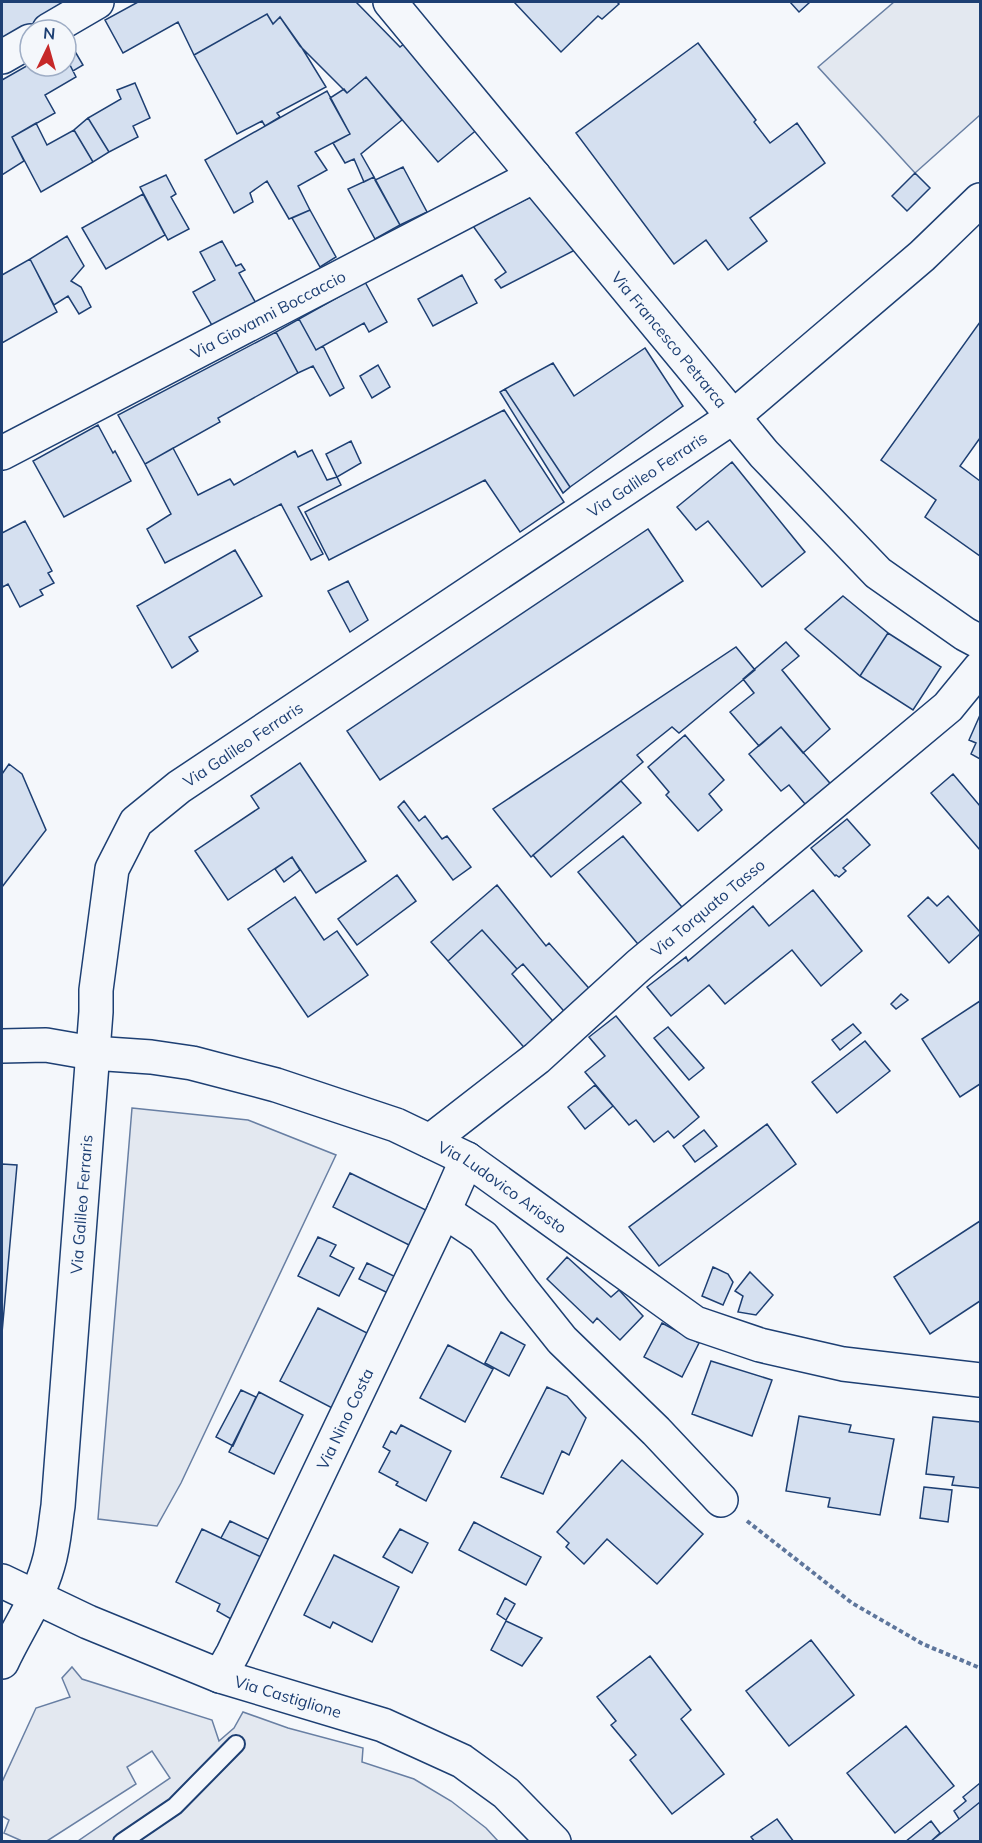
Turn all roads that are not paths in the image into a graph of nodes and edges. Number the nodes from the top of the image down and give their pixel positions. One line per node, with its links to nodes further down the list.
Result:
1 (98, 2): 3 (street)
2 (390, 2): 6 (street, Via Francesco Petrarca)
3 (70, 18)
4 (18, 48): 5 (street)
5 (2, 57)
6 (534, 176): 8 (street, Via Francesco Petrarca); 9 (street, Via Giovanni Boccaccio)
7 (981, 200): 8 (street, Via Galileo Ferraris)
8 (734, 417): 10 (street, Via Francesco Petrarca); 13 (street, Via Galileo Ferraris)
9 (2, 453)
10 (981, 642)
11 (981, 668): 14 (street, Via Torquato Tasso)
12 (2, 1046): 13 (street, Via Ludovico Ariosto)
13 (92, 1053): 14 (street, Via Ludovico Ariosto); 20 (street, Via Galileo Ferraris)
14 (430, 1141): 15 (street, Via Ludovico Ariosto)
15 (466, 1159): 16 (street, Via Nino Costa); 17 (street, Via Ludovico Ariosto)
16 (444, 1211): 18 (street); 22 (street, Via Nino Costa)
17 (981, 1380)
18 (721, 1500)
19 (2, 1581): 20 (street, Via Castiglione)
20 (36, 1598): 21 (street, Via Galileo Ferraris); 22 (street, Via Castiglione)
21 (2, 1662)
22 (220, 1676): 25 (street, Via Castiglione)
23 (236, 1744): 24 (lane)
24 (122, 1842)
25 (554, 1842)

